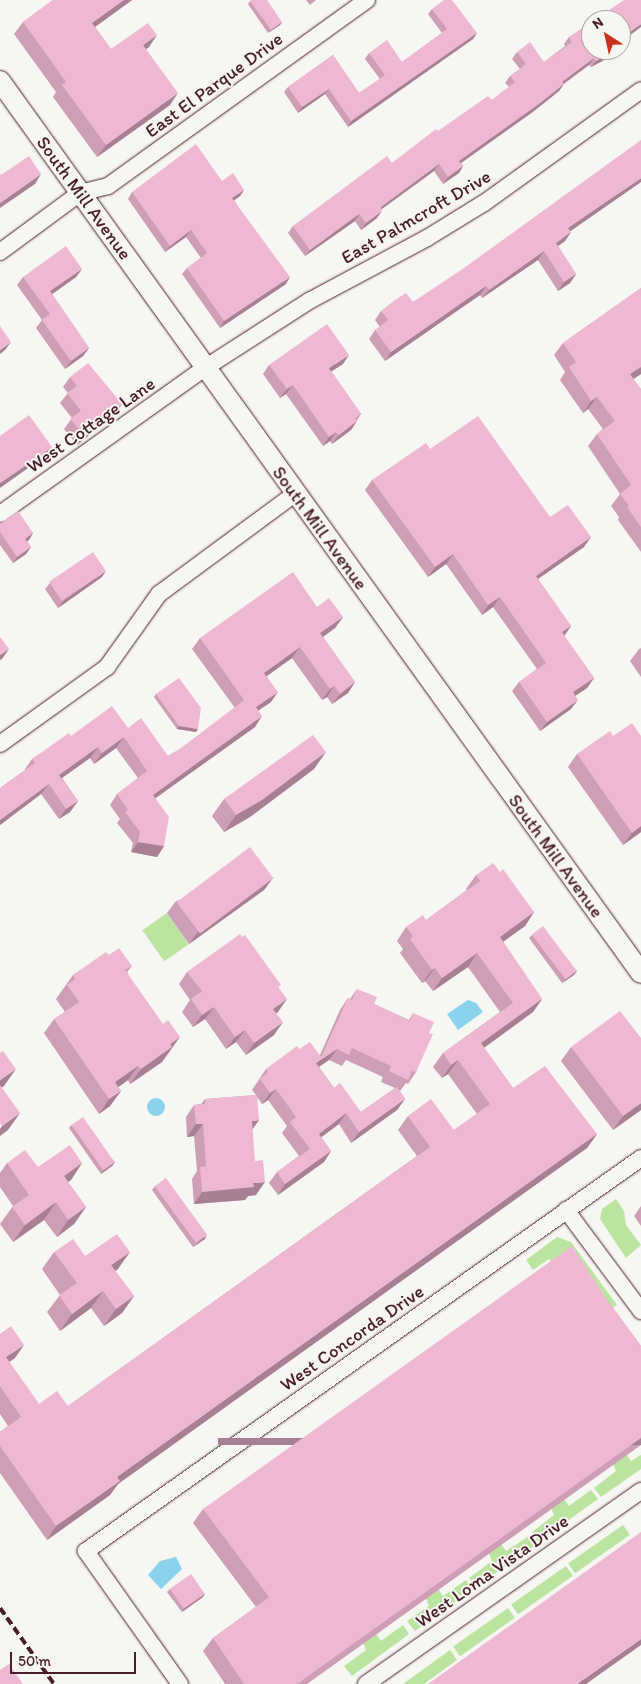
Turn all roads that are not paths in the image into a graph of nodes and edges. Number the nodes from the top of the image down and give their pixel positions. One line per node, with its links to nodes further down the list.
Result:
1 (367, 0): 4 (street, East El Parque Drive)
2 (0, 82): 4 (main road, South Mill Avenue)
3 (641, 90): 6 (street, East Palmcroft Drive)
4 (80, 193): 5 (street); 6 (main road, South Mill Avenue)
5 (0, 252)
6 (205, 368): 7 (main road, South Mill Avenue); 8 (street, West Cottage Lane)
7 (296, 493): 9 (street); 10 (main road, South Mill Avenue)
8 (0, 514)
9 (0, 744)
10 (639, 966)
11 (641, 1158): 12 (street, West Concorda Drive)
12 (566, 1210): 13 (street); 15 (street, West Concorda Drive)
13 (641, 1311)
14 (641, 1491): 16 (street, West Loma Vista Drive)
15 (180, 1684)
16 (366, 1684)

